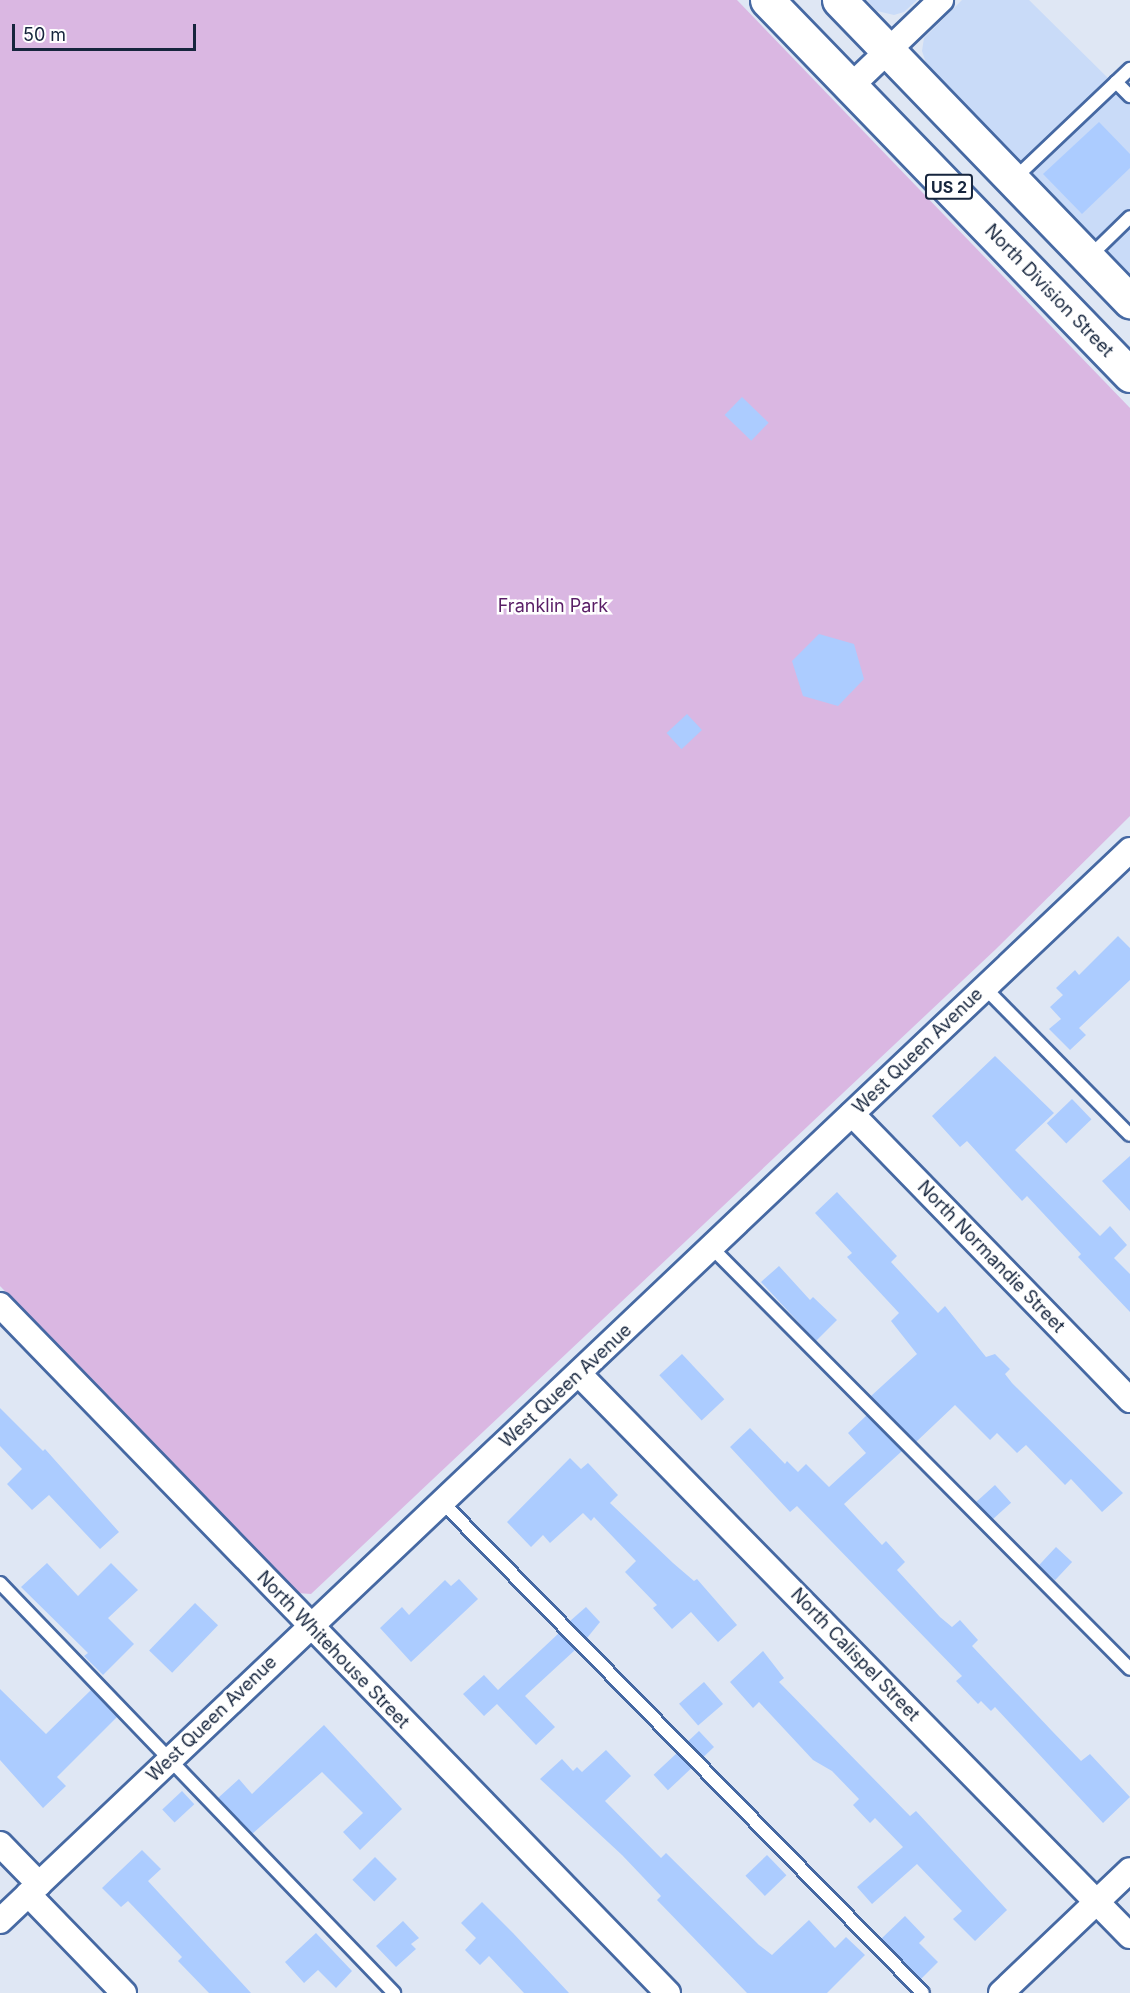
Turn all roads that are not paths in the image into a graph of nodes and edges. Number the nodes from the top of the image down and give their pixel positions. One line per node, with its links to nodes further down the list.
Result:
1 (767, 0): 7 (main road, North Division Street / US 2)
2 (838, 0): 4 (main road, US 2)
3 (941, 0): 4 (street)
4 (888, 51): 7 (street); 9 (main road, US 2)
5 (1130, 69): 6 (lane)
6 (1116, 82): 8 (lane); 9 (lane)
7 (850, 87): 13 (main road, North Division Street / US 2)
8 (1130, 96)
9 (1013, 180): 11 (main road, US 2)
10 (1130, 217): 11 (lane)
11 (1088, 258): 12 (main road, US 2)
12 (1130, 301)
13 (1130, 375)
14 (1129, 853): 15 (street, West Queen Avenue)
15 (985, 988): 16 (street, West Queen Avenue); 17 (lane)
16 (852, 1114): 18 (street, West Queen Avenue); 21 (street, North Normandie Street)
17 (1130, 1134)
18 (712, 1248): 20 (street, West Queen Avenue); 25 (lane)
19 (0, 1305): 24 (street, North Whitehouse Street)
20 (579, 1374): 22 (street, West Queen Avenue); 30 (street, North Calispel Street)
21 (1130, 1400)
22 (442, 1502): 24 (street, West Queen Avenue); 36 (lane)
23 (0, 1583): 26 (lane)
24 (309, 1626): 26 (street, West Queen Avenue); 35 (street, North Whitehouse Street)
25 (1130, 1669)
26 (169, 1760): 29 (street, West Queen Avenue); 34 (lane)
27 (0, 1844): 29 (street)
28 (1130, 1870): 30 (street)
29 (33, 1889): 31 (street, West Queen Avenue); 33 (street)
30 (1097, 1902): 32 (street, North Calispel Street); 37 (street)
31 (0, 1921)
32 (1130, 1936)
33 (124, 1993)
34 (394, 1993)
35 (668, 1993)
36 (923, 1993)
37 (1001, 1993)

